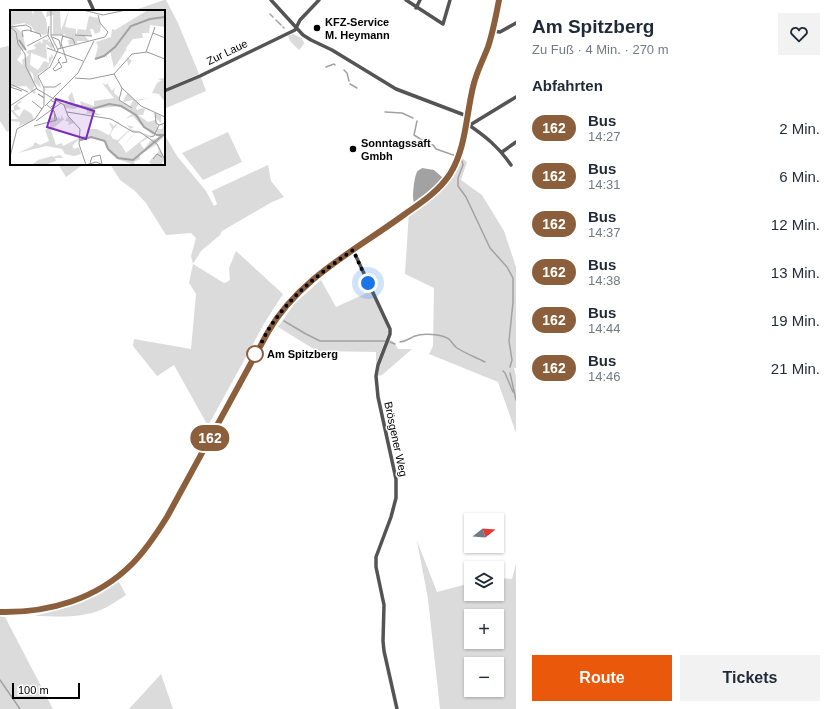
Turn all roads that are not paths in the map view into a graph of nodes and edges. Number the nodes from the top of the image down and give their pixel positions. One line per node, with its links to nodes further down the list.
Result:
1 (89, 0): 9 (street)
2 (271, 0): 11 (street)
3 (319, 0): 11 (street)
4 (406, 0): 8 (street)
5 (420, 0): 8 (street)
6 (450, 0): 8 (street)
7 (499, 0): 12 (main road)
8 (416, 8)
9 (94, 10)
10 (516, 23): 12 (street)
11 (296, 28): 13 (street, Zur Laue); 15 (street)
12 (493, 31): 15 (main road)
13 (165, 91)
14 (516, 97): 16 (street)
15 (467, 116): 16 (main road)
16 (468, 124): 18 (street); 20 (main road)
17 (516, 142): 18 (street)
18 (502, 152): 19 (street)
19 (511, 165)
20 (353, 250): 21 (main road); 22 (street, Brösgener Weg)
21 (0, 612)
22 (397, 709)

